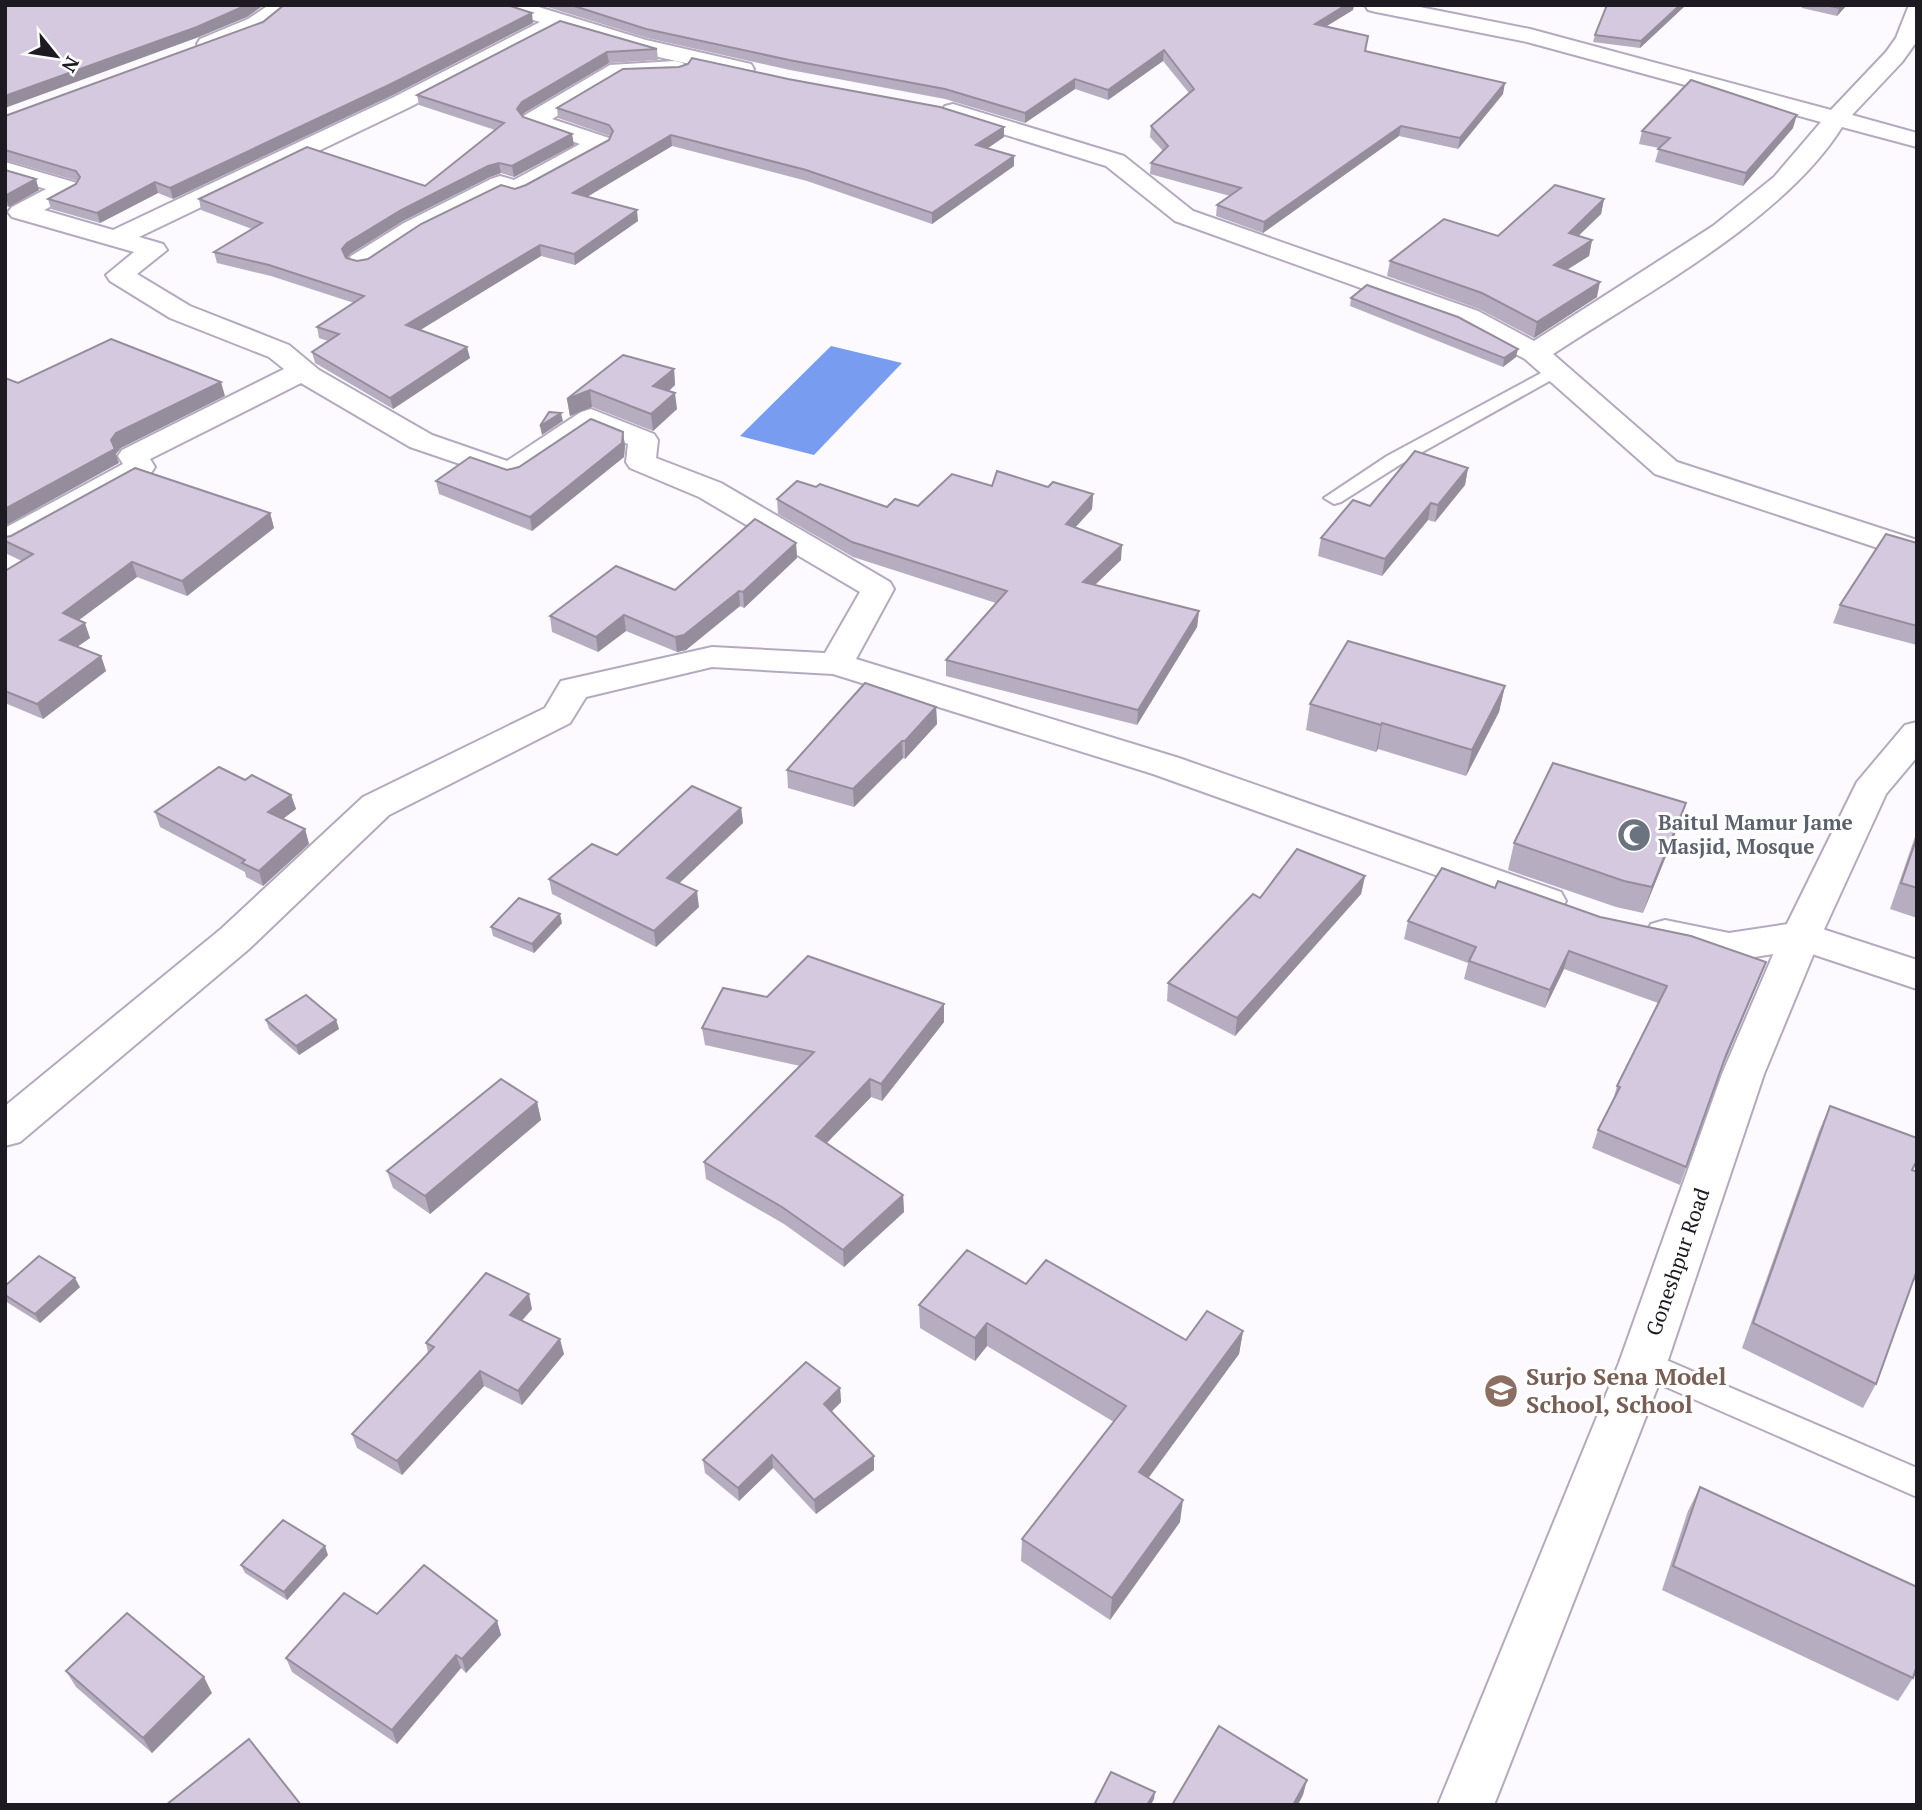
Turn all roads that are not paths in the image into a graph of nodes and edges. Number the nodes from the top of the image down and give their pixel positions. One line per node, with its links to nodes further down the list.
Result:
1 (284, 5): 6 (street)
2 (509, 5): 5 (street)
3 (1376, 5): 10 (street)
4 (1917, 9): 10 (street)
5 (558, 21): 7 (street); 13 (street)
6 (183, 53)
7 (726, 65): 8 (street); 14 (street)
8 (764, 74)
9 (932, 106): 15 (street)
10 (1835, 119): 11 (street); 15 (street)
11 (1917, 140)
12 (5, 169): 13 (street)
13 (117, 238): 17 (street)
14 (360, 262)
15 (1535, 353): 16 (street)
16 (1556, 370): 18 (lane); 20 (street)
17 (303, 371): 19 (street); 21 (street)
18 (1334, 498)
19 (5, 541)
20 (1917, 551)
21 (836, 664): 23 (street); 27 (street)
22 (1917, 733): 25 (street, Goneshpur Road)
23 (1571, 909)
24 (1636, 929): 25 (street)
25 (1801, 936): 26 (street); 28 (street, Goneshpur Road)
26 (1917, 975)
27 (5, 1130)
28 (1643, 1363): 29 (lane); 30 (street, Goneshpur Road)
29 (1917, 1483)
30 (1466, 1805)

